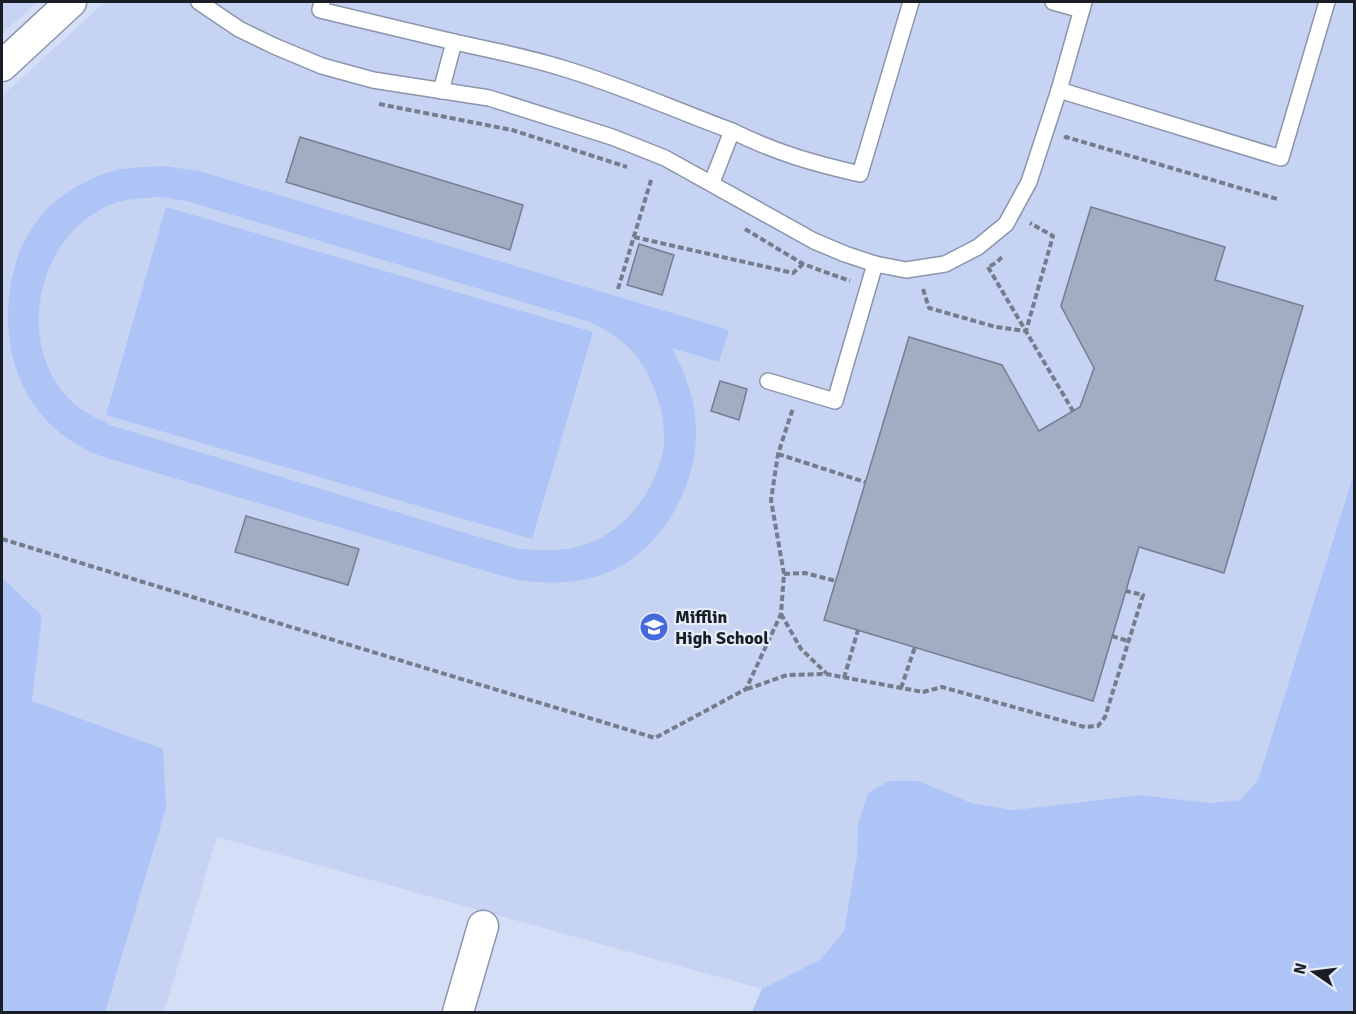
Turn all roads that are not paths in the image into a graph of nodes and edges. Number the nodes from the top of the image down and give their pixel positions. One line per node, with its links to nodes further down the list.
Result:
1 (71, 2): 9 (street)
2 (199, 2): 11 (lane)
3 (322, 2): 8 (lane)
4 (910, 2): 12 (lane)
5 (1053, 2): 7 (lane)
6 (1327, 2): 10 (lane)
7 (1083, 6): 10 (lane)
8 (454, 42): 11 (lane); 12 (lane)
9 (2, 66)
10 (1059, 90): 14 (lane)
11 (441, 91): 13 (lane)
12 (732, 131): 13 (lane)
13 (712, 182): 14 (lane)
14 (875, 264): 15 (lane)
15 (768, 381)
16 (483, 926): 17 (street)
17 (458, 1012)

